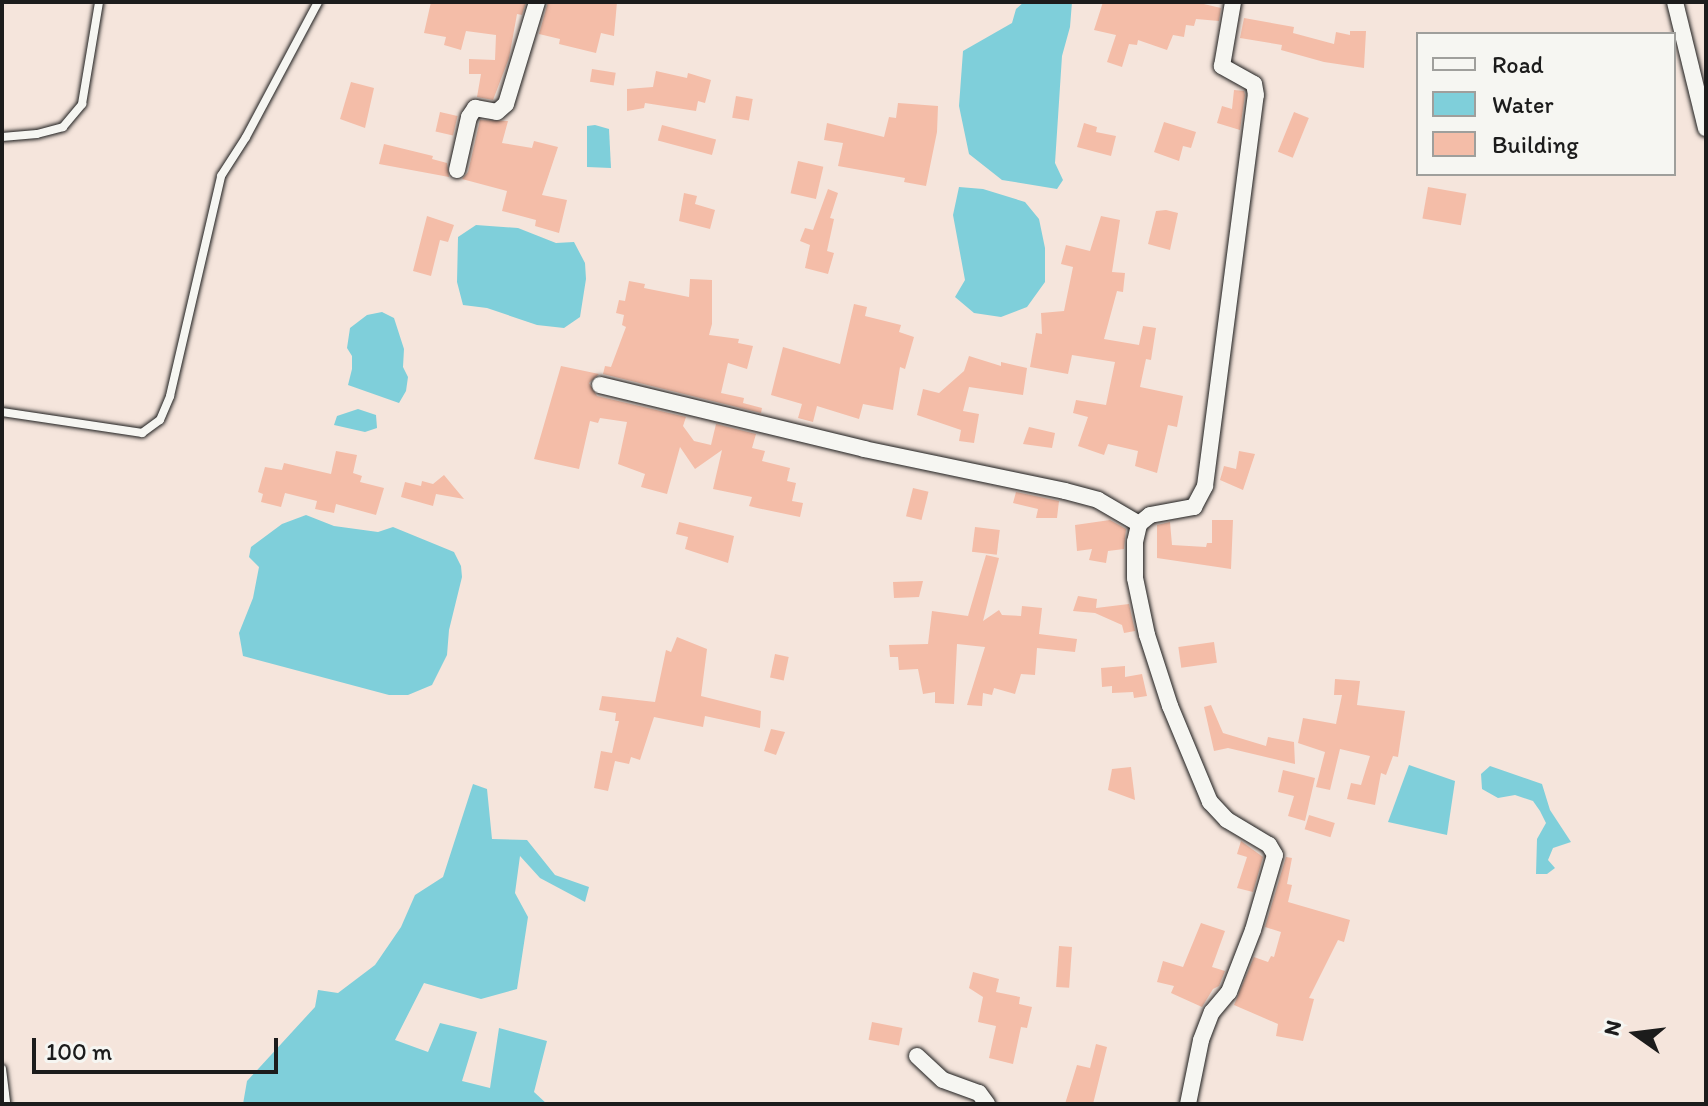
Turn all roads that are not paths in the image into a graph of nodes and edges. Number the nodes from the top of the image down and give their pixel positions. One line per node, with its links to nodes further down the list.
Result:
1 (99, 2): 7 (lane)
2 (318, 2): 10 (lane)
3 (537, 2): 8 (street)
4 (1233, 2): 11 (street)
5 (1675, 2): 6 (street)
6 (1706, 128)
7 (2, 137)
8 (457, 170)
9 (600, 385): 11 (street)
10 (2, 412)
11 (1139, 524): 16 (street)
12 (917, 1056): 15 (street)
13 (2, 1069): 14 (lane)
14 (6, 1104)
15 (987, 1104)
16 (1188, 1104)

